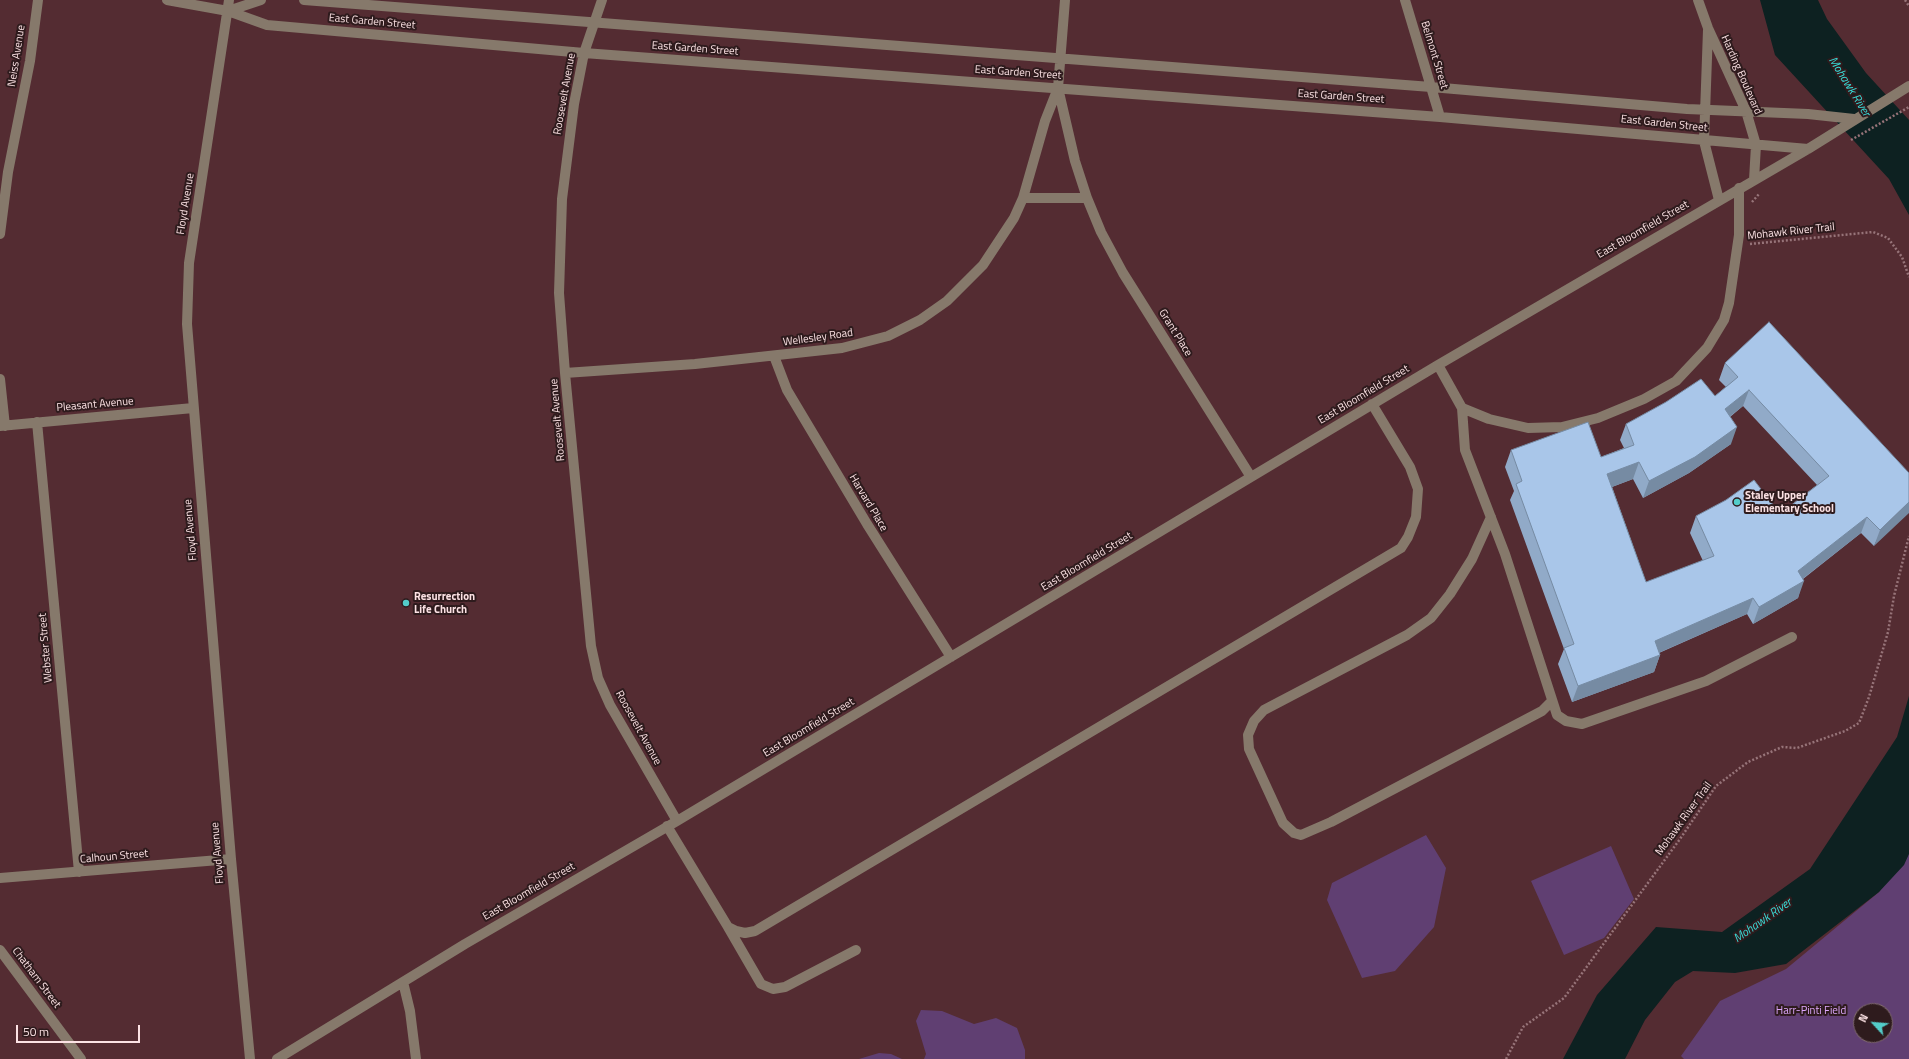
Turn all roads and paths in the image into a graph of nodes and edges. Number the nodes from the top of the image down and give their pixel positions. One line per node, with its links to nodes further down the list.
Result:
1 (38, 0): 36 (street, Neiss Avenue)
2 (167, 0): 12 (street, East Garden Street)
3 (229, 0): 12 (street, Floyd Avenue)
4 (261, 0): 12 (street, East Garden Street)
5 (304, 0): 13 (street, East Garden Street)
6 (602, 0): 13 (street, Roosevelt Avenue)
7 (1065, 0): 16 (street, Wellesley Road)
8 (1405, 0): 17 (street, Belmont Street)
9 (1698, 0): 14 (street, Harding Boulevard)
10 (1905, 0): 11 (path)
11 (1909, 6)
12 (228, 11): 15 (street, East Garden Street); 44 (street, Floyd Avenue)
13 (594, 23): 15 (street, Roosevelt Avenue); 16 (street, East Garden Street)
14 (1708, 28): 21 (street, Harding Boulevard); 22 (street, Harding Boulevard)
15 (584, 52): 19 (street, East Garden Street); 41 (street, Roosevelt Avenue)
16 (1061, 58): 17 (street, East Garden Street); 19 (street, Wellesley Road)
17 (1432, 86): 21 (street, East Garden Street); 23 (street, Belmont Street)
18 (1909, 86): 24 (street, East Bloomfield Street)
19 (1058, 88): 23 (street, East Garden Street); 32 (street, Wellesley Road); 33 (street, Grant Place)
20 (1909, 107): 26 (path)
21 (1704, 110): 22 (street, East Garden Street); 25 (street, Harding Boulevard)
22 (1746, 111): 24 (street, East Garden Street); 27 (street, Harding Boulevard)
23 (1440, 117): 25 (street, East Garden Street)
24 (1854, 119): 28 (street, East Bloomfield Street)
25 (1704, 140): 27 (street, East Garden Street); 34 (street, Harding Boulevard)
26 (1850, 140)
27 (1756, 145): 28 (street, East Garden Street); 29 (street, Harding Boulevard)
28 (1808, 149): 29 (street, East Bloomfield Street)
29 (1754, 180): 30 (street, East Bloomfield Street)
30 (1739, 188): 34 (street, East Bloomfield Street); 37 (street)
31 (1763, 191): 35 (path)
32 (1023, 198): 33 (street); 39 (street, Wellesley Road)
33 (1086, 198): 48 (street, Grant Place)
34 (1719, 200): 40 (street, East Bloomfield Street)
35 (1750, 205)
36 (0, 234)
37 (1737, 245): 38 (path, Mohawk River Trail); 45 (street)
38 (1909, 277)
39 (774, 356): 41 (street, Wellesley Road); 52 (street, Harvard Place)
40 (1438, 365): 43 (street, East Bloomfield Street); 45 (street)
41 (565, 373): 54 (street, Roosevelt Avenue)
42 (0, 379): 47 (street)
43 (1372, 404): 48 (street, East Bloomfield Street); 59 (street)
44 (193, 408): 46 (street, Pleasant Avenue); 56 (street, Floyd Avenue)
45 (1462, 408): 49 (street)
46 (37, 422): 47 (street, Pleasant Avenue); 57 (street, Webster Street)
47 (3, 426)
48 (1251, 477): 52 (street, East Bloomfield Street)
49 (1491, 517): 53 (street); 53 (street)
50 (1909, 536): 67 (path, Mohawk River Trail)
51 (1792, 637): 53 (street)
52 (951, 657): 54 (street, East Bloomfield Street)
53 (1552, 701)
54 (677, 821): 55 (street, East Bloomfield Street)
55 (667, 826): 59 (street); 62 (street, East Bloomfield Street)
56 (230, 859): 57 (street, Calhoun Street); 64 (street, Floyd Avenue)
57 (79, 872): 58 (street, Calhoun Street)
58 (0, 878)
59 (728, 927): 61 (street)
60 (0, 950): 63 (street, Chatham Street)
61 (856, 950)
62 (403, 982): 65 (street, East Bloomfield Street); 66 (street)
63 (81, 1059)
64 (250, 1059)
65 (277, 1059)
66 (416, 1059)
67 (1506, 1059)

